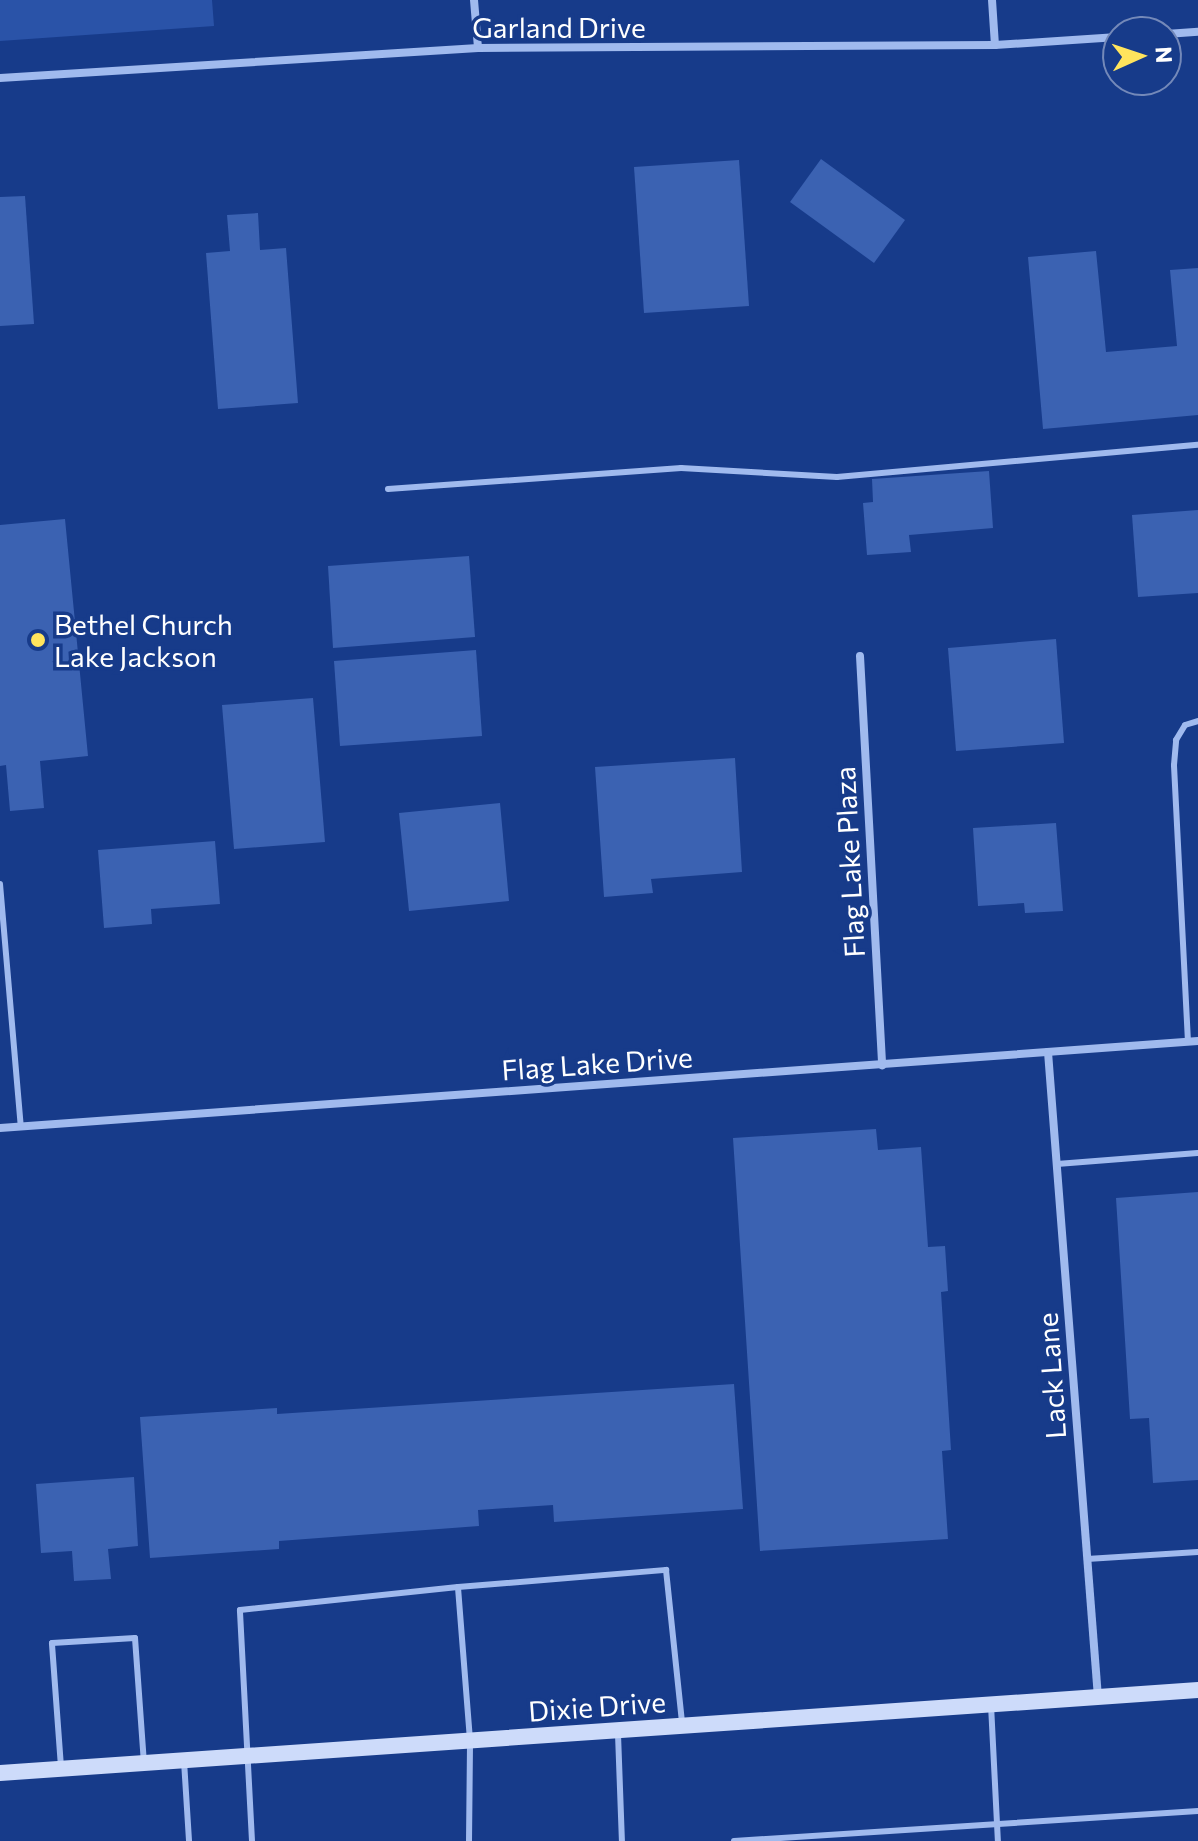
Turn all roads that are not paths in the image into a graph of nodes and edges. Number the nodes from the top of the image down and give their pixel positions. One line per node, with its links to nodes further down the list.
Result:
1 (474, 0): 5 (street)
2 (992, 0): 4 (street)
3 (1102, 38): 4 (street, Garland Drive)
4 (995, 45): 5 (street, Garland Drive)
5 (478, 48): 6 (street, Garland Drive)
6 (0, 78)
7 (1198, 445): 8 (lane)
8 (388, 489)
9 (860, 656): 14 (street, Flag Lake Plaza)
10 (1198, 721): 12 (lane)
11 (0, 884): 15 (lane)
12 (1193, 1042): 13 (street, Flag Lake Drive)
13 (1048, 1052): 14 (street, Flag Lake Drive); 18 (street, Lack Lane)
14 (882, 1065): 15 (street, Flag Lake Drive)
15 (21, 1127): 16 (street, Flag Lake Drive)
16 (0, 1128)
17 (1198, 1153): 18 (lane)
18 (1057, 1164): 20 (street, Lack Lane)
19 (1198, 1552): 20 (lane)
20 (1087, 1559): 23 (street, Lack Lane)
21 (458, 1587): 25 (lane); 27 (lane); 28 (lane)
22 (1198, 1690): 23 (main road, Dixie Drive)
23 (1098, 1697): 24 (main road, Dixie Drive)
24 (991, 1705): 25 (main road, Dixie Drive); 34 (lane)
25 (682, 1726): 26 (main road, Dixie Drive)
26 (618, 1730): 27 (main road, Dixie Drive); 38 (lane)
27 (470, 1740): 28 (main road, Dixie Drive); 37 (lane)
28 (246, 1756): 29 (main road, Dixie Drive); 36 (lane)
29 (184, 1760): 30 (main road, Dixie Drive); 35 (lane)
30 (144, 1763): 31 (main road, Dixie Drive); 31 (lane)
31 (61, 1769): 32 (main road, Dixie Drive)
32 (0, 1773)
33 (1198, 1811): 34 (lane)
34 (997, 1824): 39 (lane); 40 (lane)
35 (189, 1841)
36 (252, 1841)
37 (469, 1841)
38 (622, 1841)
39 (734, 1841)
40 (998, 1841)

